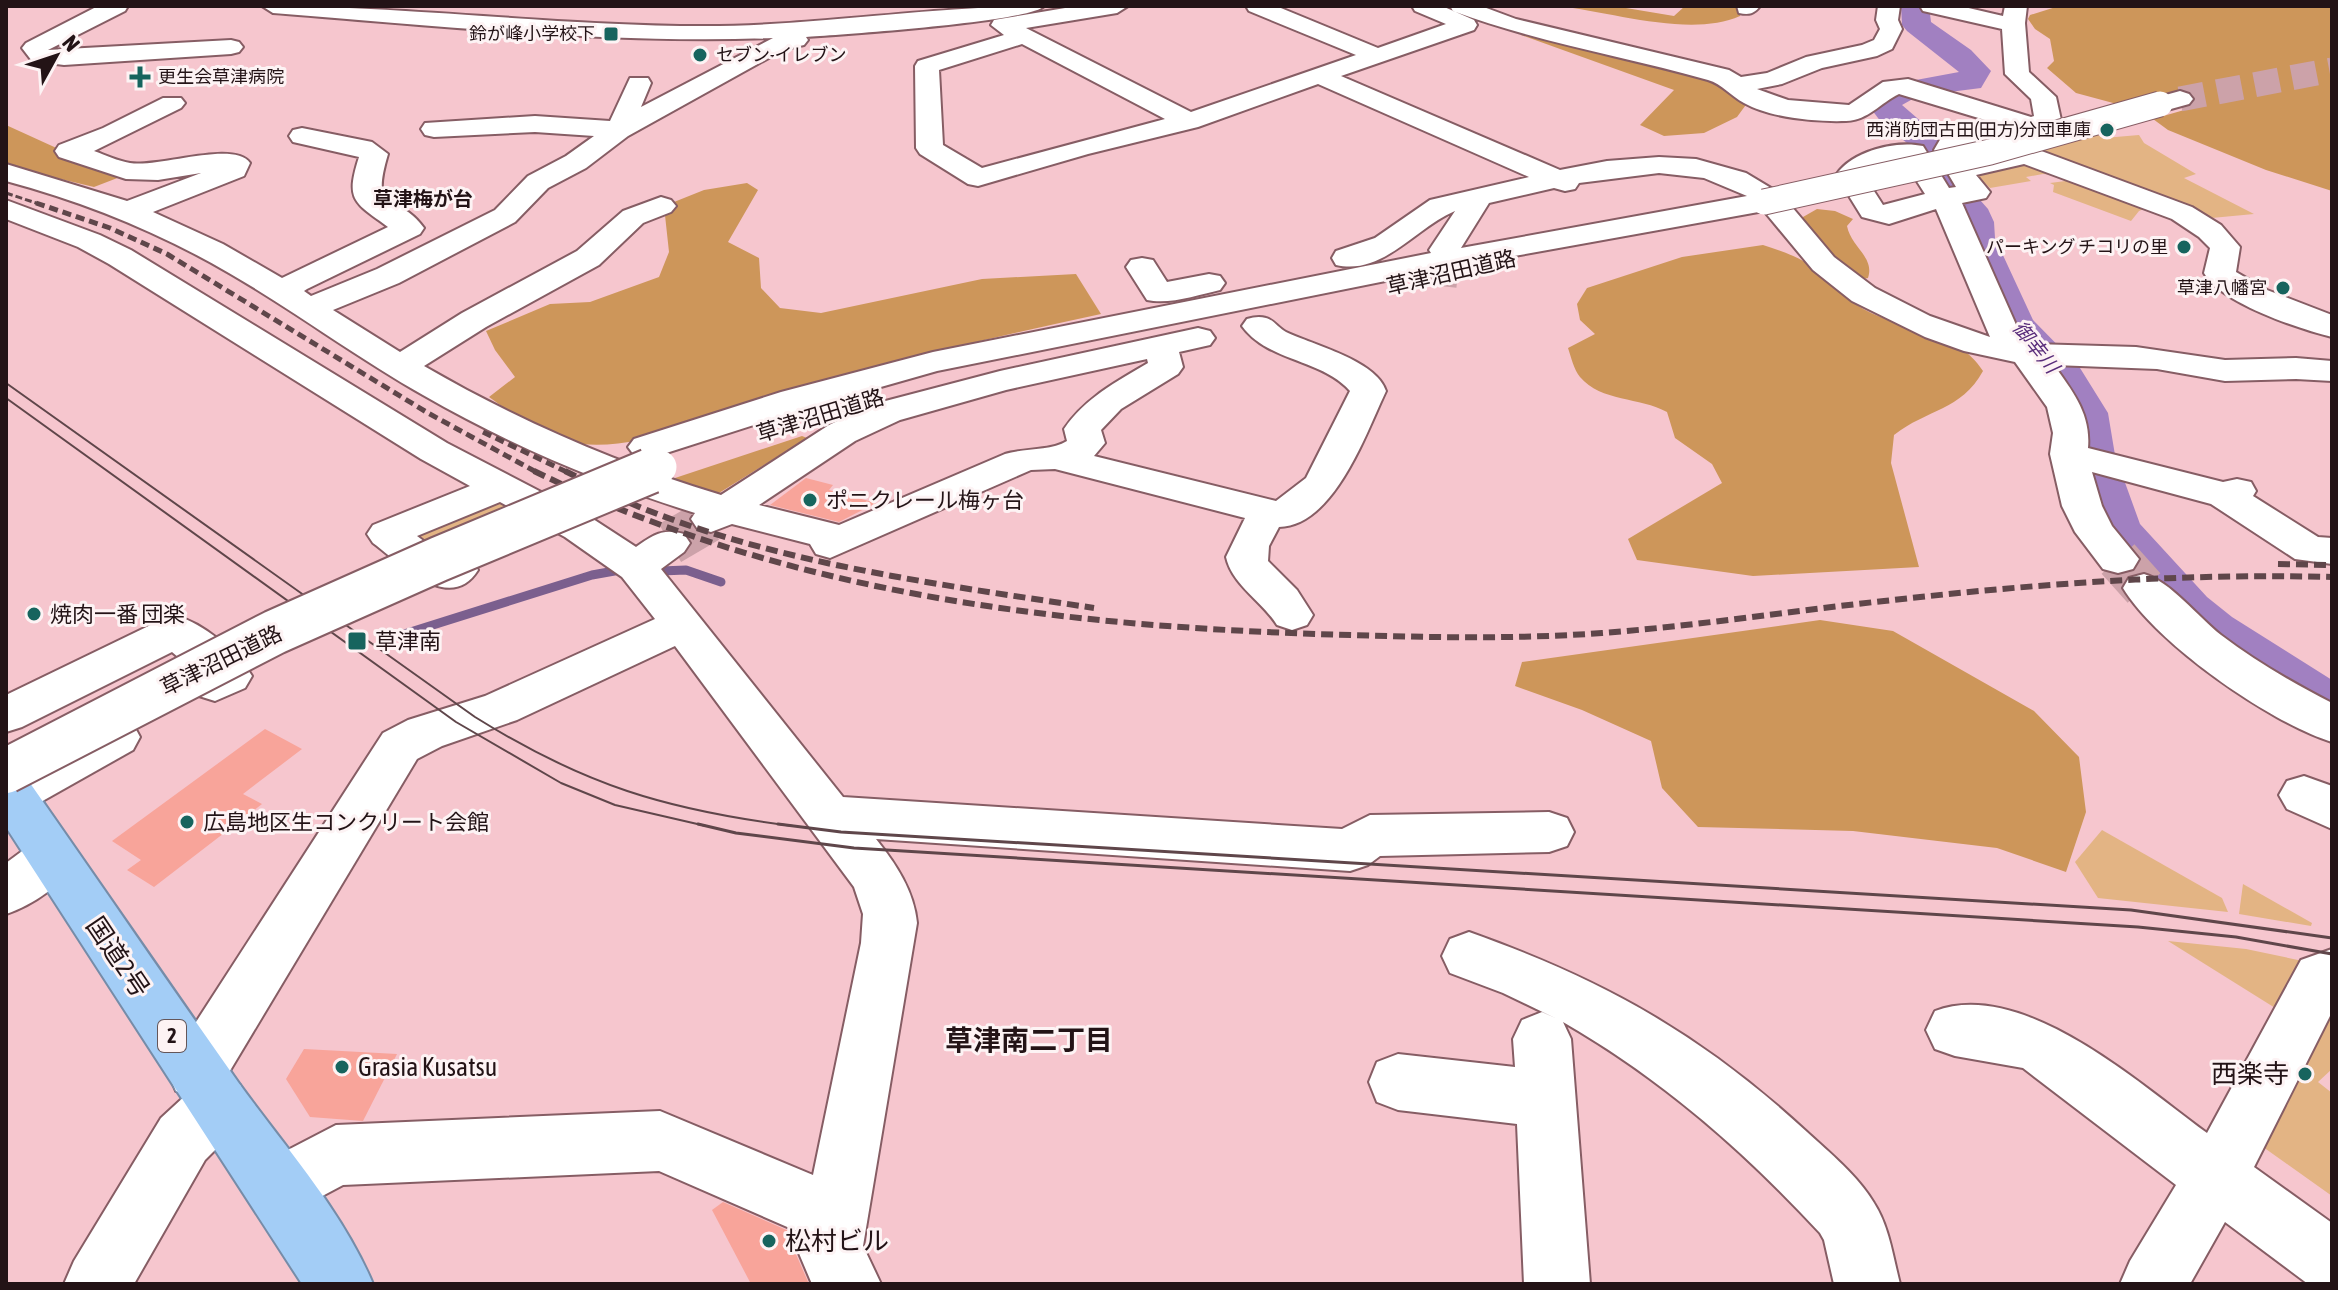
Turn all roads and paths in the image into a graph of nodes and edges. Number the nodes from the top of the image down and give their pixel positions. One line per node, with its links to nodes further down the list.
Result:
1 (117, 6): 15 (street)
2 (273, 6): 13 (street)
3 (380, 6): 13 (street)
4 (984, 6): 13 (street)
5 (1033, 6): 13 (street)
6 (1117, 6): 14 (street)
7 (1257, 6): 16 (street)
8 (1423, 6): 16 (street)
9 (1457, 6): 19 (street)
10 (1889, 6): 19 (street)
11 (1931, 6): 12 (street)
12 (2014, 15): 26 (street)
13 (864, 27): 14 (street); 24 (street)
14 (1012, 31): 22 (street); 22 (street)
15 (231, 47)
16 (1378, 56): 17 (street)
17 (1322, 77): 22 (street); 28 (street)
18 (639, 83): 24 (street)
19 (1738, 85): 26 (street)
20 (2170, 102): 29 (street, bridge)
21 (172, 103): 35 (street)
22 (1189, 121)
23 (434, 129): 24 (street)
24 (619, 130): 42 (street)
25 (302, 136): 42 (street)
26 (2026, 137): 30 (street); 44 (street)
27 (6, 172): 35 (street)
28 (1561, 180): 31 (street); 33 (street); 37 (street)
29 (1835, 190): 30 (street); 33 (street)
30 (1965, 192): 46 (street)
31 (1479, 197): 38 (street); 39 (street)
32 (661, 206): 47 (street)
33 (1773, 208): 36 (street, 草津沼田道路); 37 (street); 41 (street); 46 (street)
34 (6, 209): 52 (street)
35 (131, 210): 42 (street)
36 (1687, 217): 38 (street, 草津沼田道路); 41 (street, 草津沼田道路)
37 (1612, 219): 38 (street)
38 (1457, 252): 49 (street, 草津沼田道路)
39 (1142, 267)
40 (1440, 286): 43 (street)
41 (1328, 300): 49 (street, 草津沼田道路)
42 (296, 302): 47 (street)
43 (1259, 326): 45 (street); 53 (street)
44 (2332, 327)
45 (1161, 346): 50 (street); 54 (street)
46 (2034, 353): 48 (street); 51 (street)
47 (401, 366): 54 (street)
48 (2332, 371)
49 (654, 457): 61 (street, 草津沼田道路, bridge)
50 (1058, 458): 53 (street); 54 (street)
51 (2085, 458): 56 (street); 60 (street)
52 (502, 487): 55 (street); 55 (street)
53 (1268, 511): 57 (street)
54 (718, 514)
55 (566, 523): 58 (street)
56 (2332, 551)
57 (1292, 615)
58 (681, 625): 62 (street); 71 (street)
59 (6, 715): 61 (street)
60 (2332, 724)
61 (7, 779): 64 (highway, 国道2号 / 2)
62 (828, 816): 63 (street); 75 (street)
63 (1549, 832)
64 (51, 858): 65 (street); 71 (highway, 国道2号 / 2)
65 (6, 892)
66 (1469, 956): 68 (street)
67 (2332, 973): 73 (street)
68 (1543, 1004): 72 (street); 81 (street)
69 (1955, 1030): 73 (street)
70 (1398, 1082): 72 (street)
71 (208, 1088): 74 (highway, 国道2号 / 2); 77 (street)
72 (1544, 1099): 80 (street)
73 (2217, 1176): 76 (street); 82 (street)
74 (279, 1188): 75 (street); 78 (highway, 国道2号 / 2)
75 (836, 1216): 79 (street)
76 (2332, 1262)
77 (97, 1284)
78 (340, 1284)
79 (847, 1284)
80 (1557, 1284)
81 (1867, 1284)
82 (2153, 1284)

